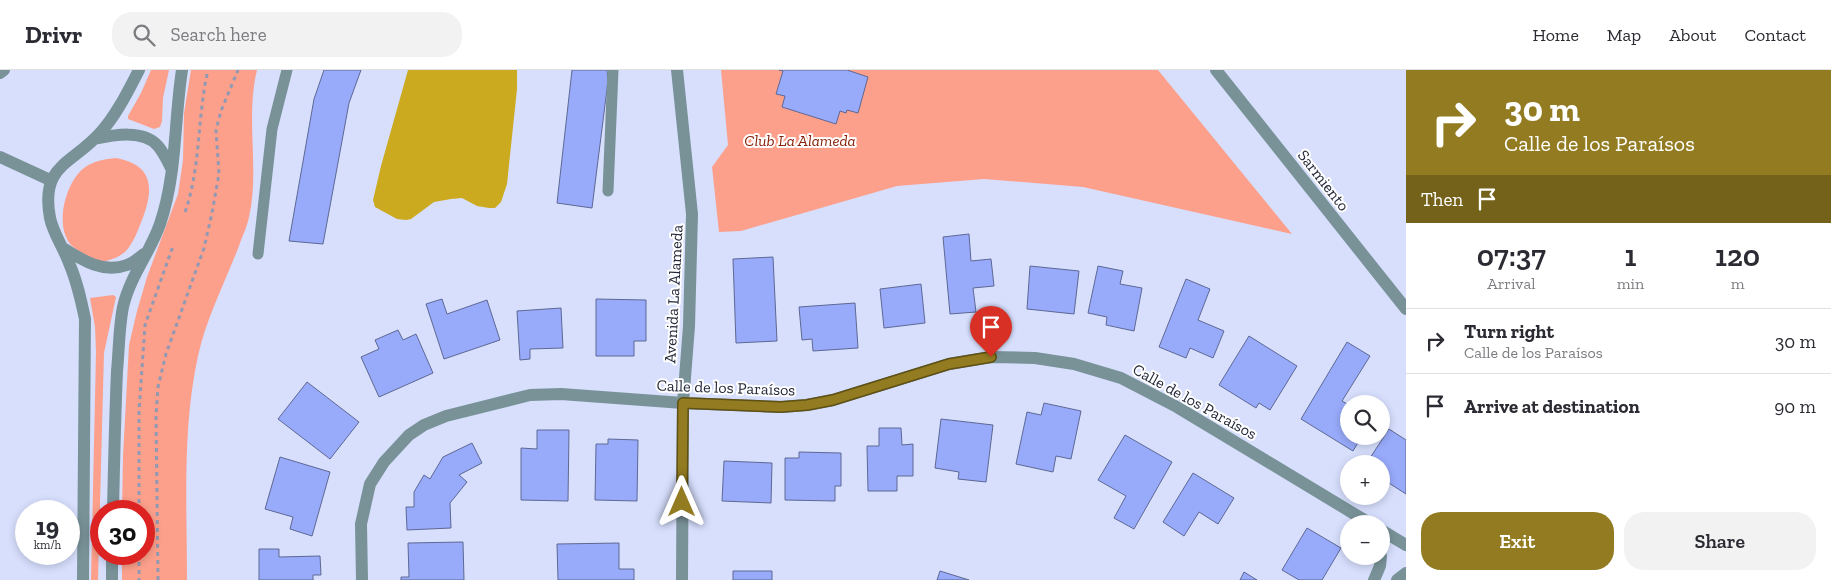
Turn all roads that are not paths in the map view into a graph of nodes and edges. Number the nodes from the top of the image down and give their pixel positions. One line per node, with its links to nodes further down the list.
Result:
1 (4, 70): 8 (street)
2 (139, 70): 9 (street)
3 (182, 70): 11 (street)
4 (286, 70): 16 (lane)
5 (613, 70): 13 (lane)
6 (677, 70): 18 (street, Avenida La Alameda)
7 (1216, 70): 17 (street, Sarmiento)
8 (0, 73)
9 (93, 140): 11 (street); 12 (street)
10 (0, 157): 12 (street)
11 (172, 170): 15 (street)
12 (50, 180): 14 (street)
13 (608, 191)
14 (63, 248): 15 (street); 26 (street)
15 (145, 254): 19 (street)
16 (258, 254)
17 (1406, 309)
18 (683, 403): 20 (street, Calle de los Paraísos); 28 (street, Calle de los Paraísos); 29 (street, Avenida La Alameda)
19 (113, 500)
20 (1356, 515)
21 (1390, 535): 22 (street)
22 (1406, 544)
23 (112, 565): 27 (street)
24 (1380, 565): 30 (street)
25 (1406, 573): 31 (street)
26 (83, 580)
27 (112, 580)
28 (362, 580)
29 (682, 580)
30 (1374, 580)
31 (1397, 580)

